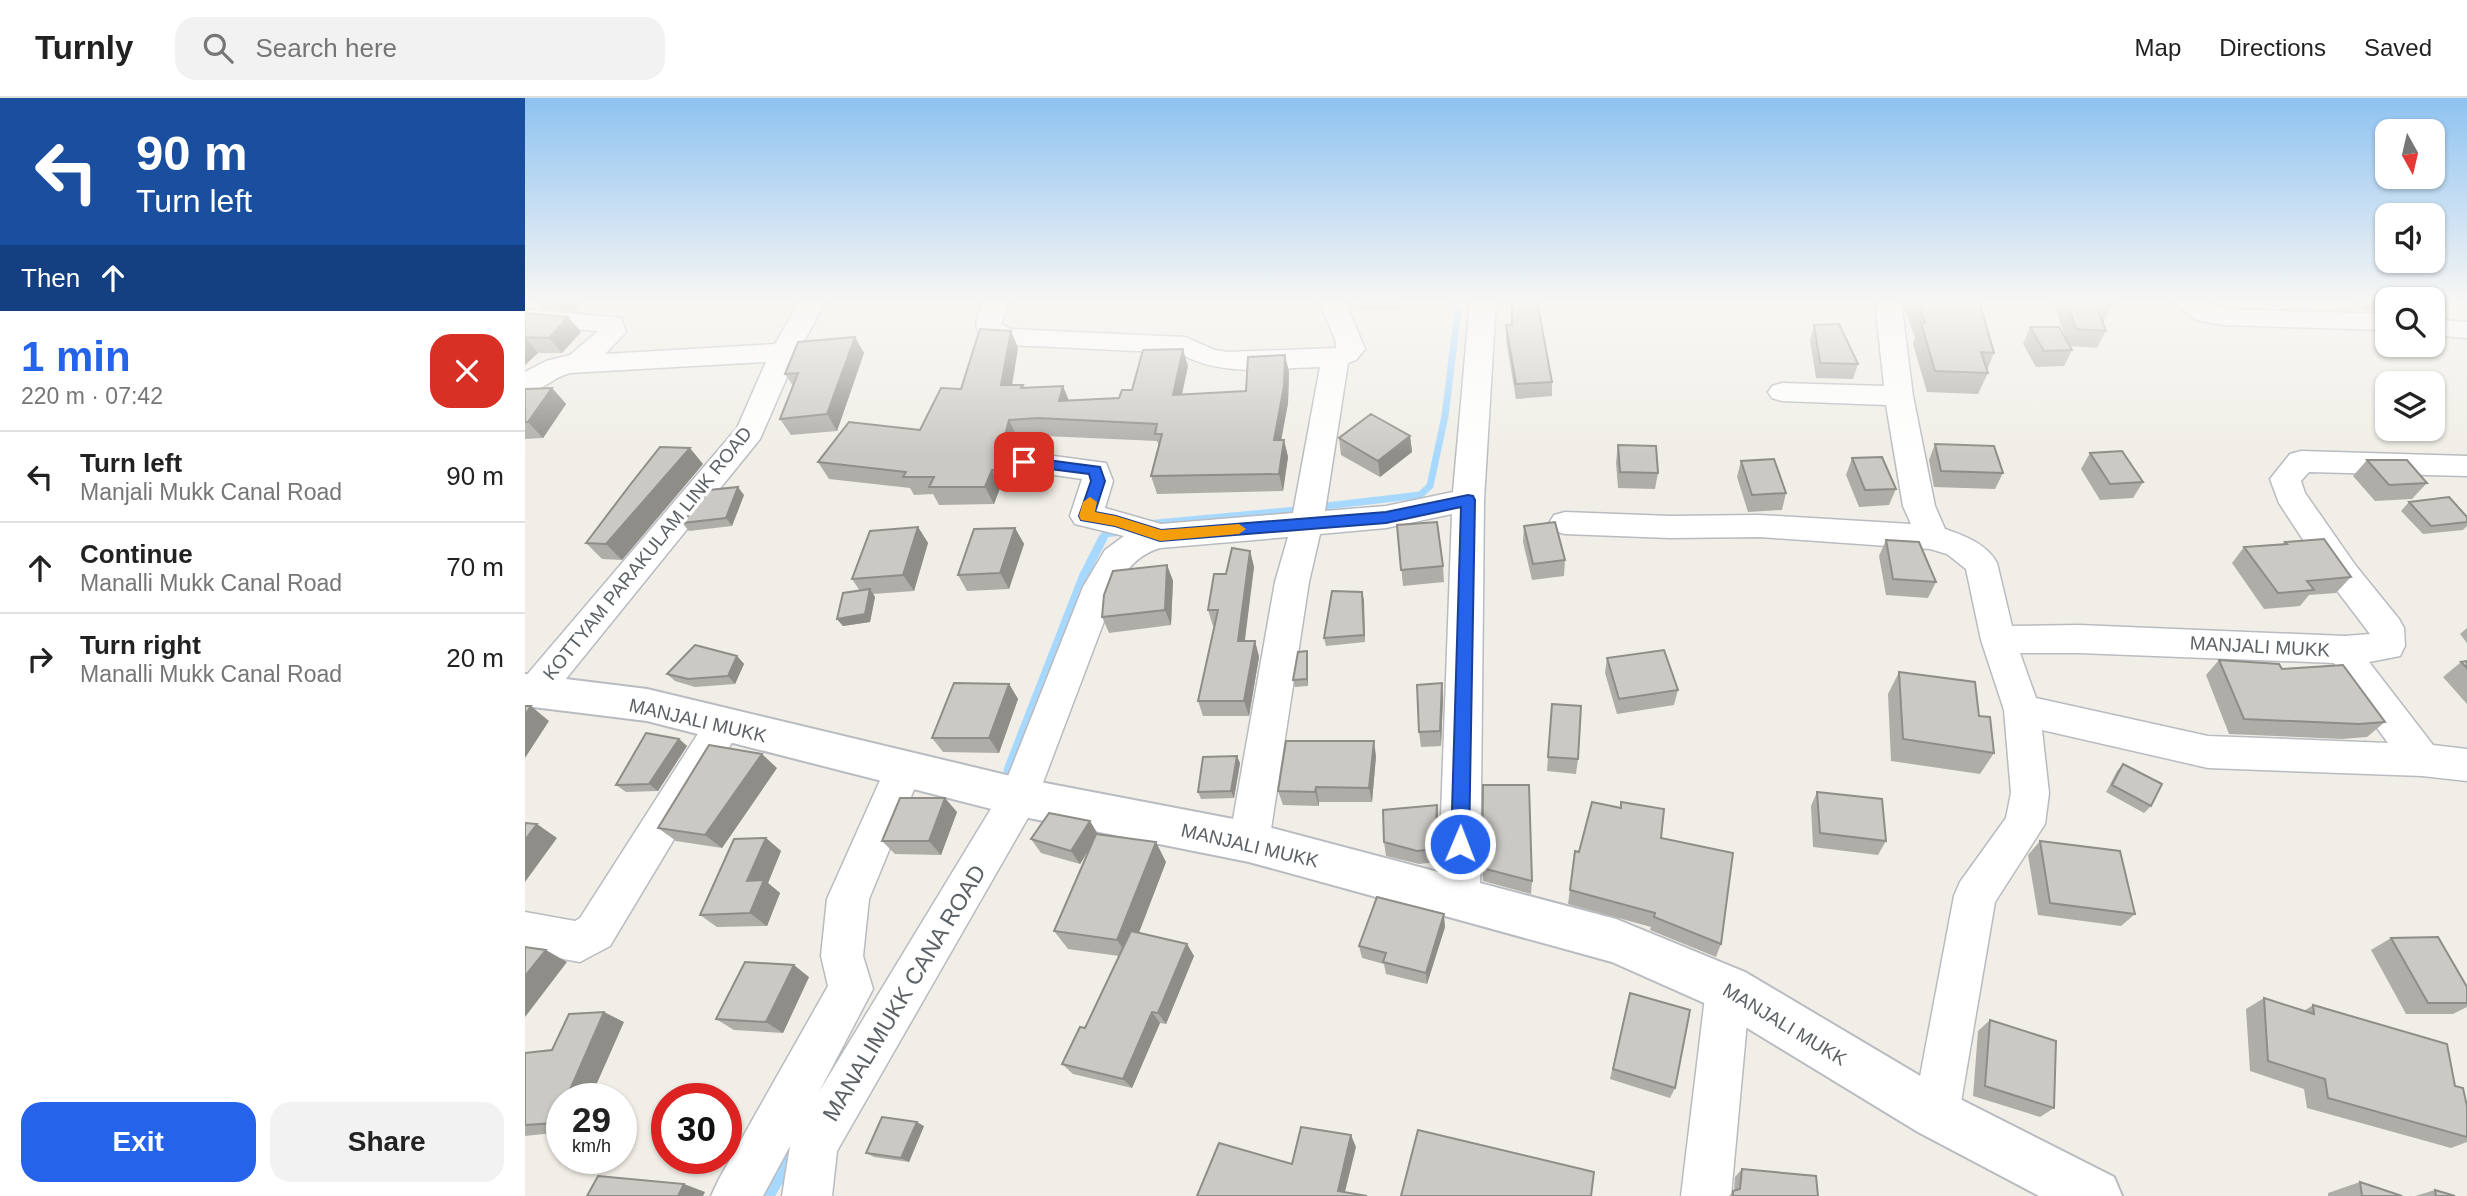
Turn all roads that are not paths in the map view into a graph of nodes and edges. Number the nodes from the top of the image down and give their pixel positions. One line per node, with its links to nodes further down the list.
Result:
1 (590, 352): 9 (street)
2 (781, 352): 9 (street)
3 (784, 352): 22 (street, KOTTYAM PARAKULAM LINK ROAD)
4 (1198, 352): 8 (street)
5 (1348, 352): 8 (street)
6 (1479, 352): 15 (street)
7 (1894, 352): 12 (street)
8 (1335, 358): 17 (street)
9 (578, 363): 10 (street)
10 (525, 386)
11 (1782, 392): 12 (street)
12 (1899, 396): 19 (street)
13 (1024, 462): 18 (street)
14 (2467, 466): 21 (street)
15 (1468, 500): 17 (street); 30 (street)
16 (1565, 523): 19 (street)
17 (1307, 524): 18 (street); 29 (street)
18 (1160, 536): 28 (street, MANALIMUKK CANA ROAD)
19 (1932, 537): 20 (street)
20 (1999, 640): 21 (street, MANJALI MUKK); 23 (street)
21 (2344, 650): 25 (street, MANJALI MUKK)
22 (530, 691): 24 (street, MANJALI MUKK)
23 (2022, 710): 25 (street); 33 (street)
24 (723, 726): 27 (street, MANJALI MUKK); 31 (street)
25 (2422, 760): 26 (street)
26 (2467, 765)
27 (904, 770): 28 (street, MANJALI MUKK); 34 (street)
28 (1019, 797): 29 (street, MANJALI MUKK); 35 (street, MANALIMUKK CANA ROAD)
29 (1249, 842): 30 (street, MANJALI MUKK)
30 (1459, 897): 32 (street, MANJALI MUKK)
31 (525, 932)
32 (1728, 989): 33 (street, MANJALI MUKK); 36 (street)
33 (1936, 1114): 37 (street, MANJALI MUKK)
34 (736, 1196)
35 (807, 1196)
36 (1706, 1196)
37 (2095, 1196)

